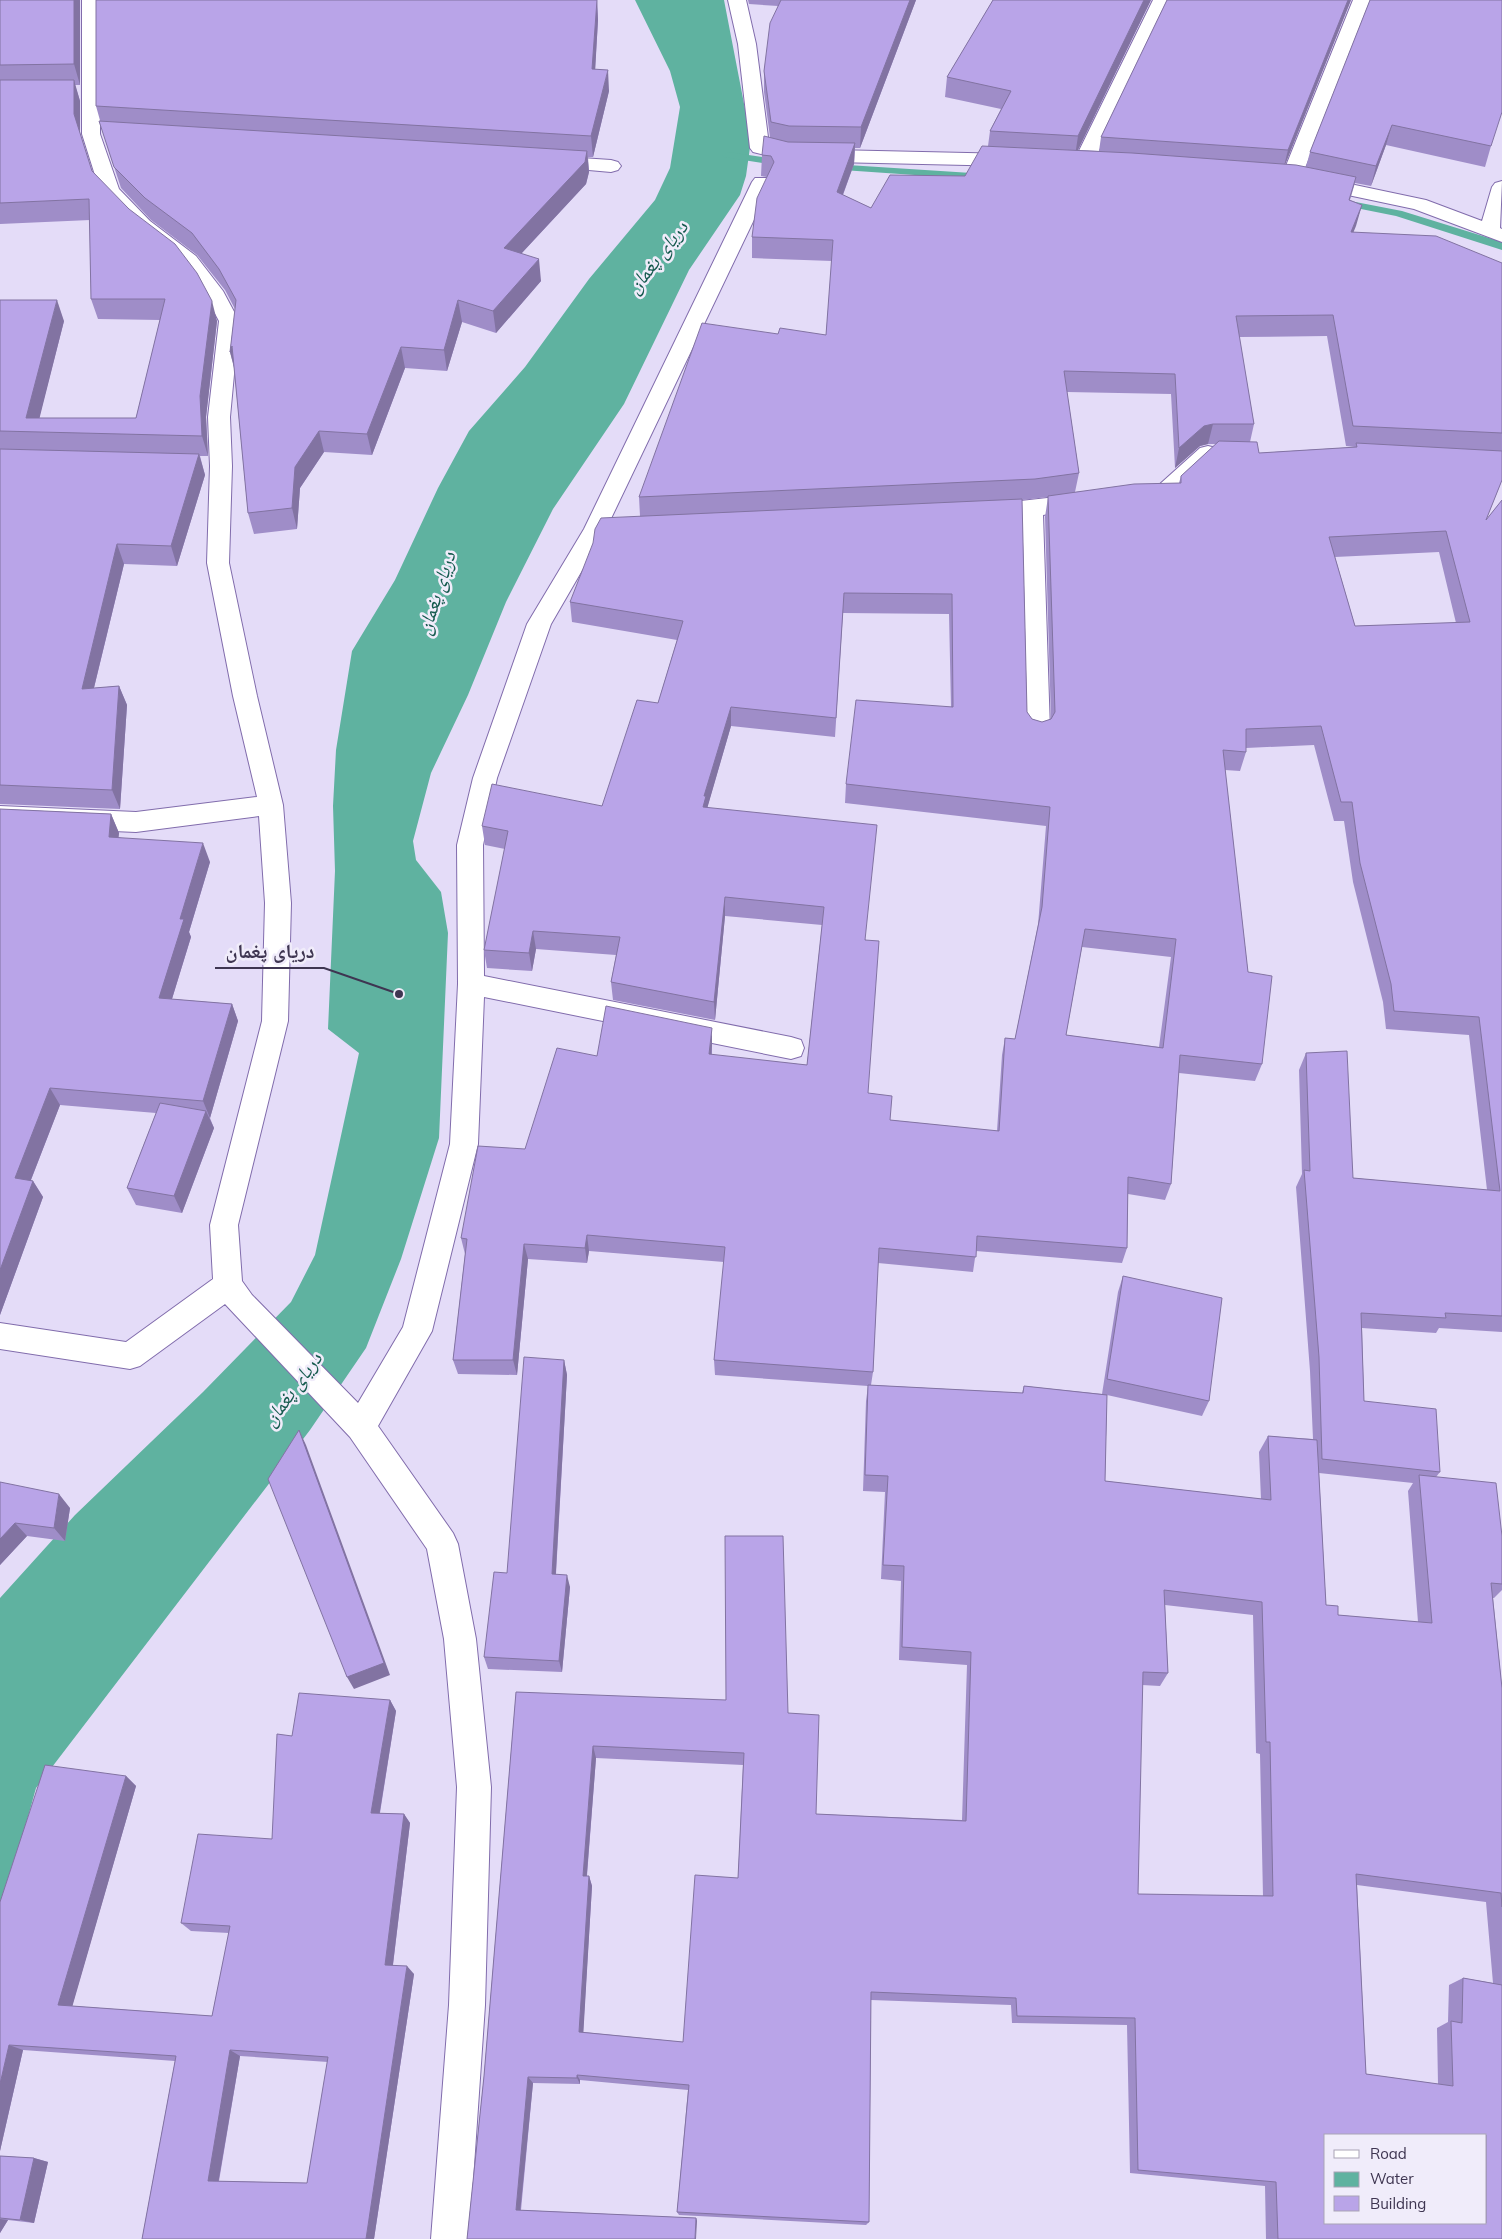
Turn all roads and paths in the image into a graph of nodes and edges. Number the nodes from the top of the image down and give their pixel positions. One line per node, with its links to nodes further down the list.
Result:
1 (91, 0): 16 (street)
2 (737, 0): 6 (street)
3 (1162, 0): 7 (street)
4 (1362, 0): 11 (street)
5 (532, 161): 8 (street)
6 (1033, 162)
7 (1062, 164)
8 (611, 166)
9 (762, 182): 18 (street)
10 (1502, 187): 11 (street)
11 (1495, 234)
12 (1227, 454): 13 (street)
13 (1032, 508): 14 (street); 15 (street)
14 (963, 512)
15 (1038, 731)
16 (271, 805): 17 (street); 20 (street)
17 (0, 816)
18 (471, 984): 19 (street); 22 (street)
19 (791, 1048)
20 (228, 1285): 21 (street); 22 (street)
21 (0, 1336)
22 (354, 1419): 23 (street)
23 (450, 2239)

